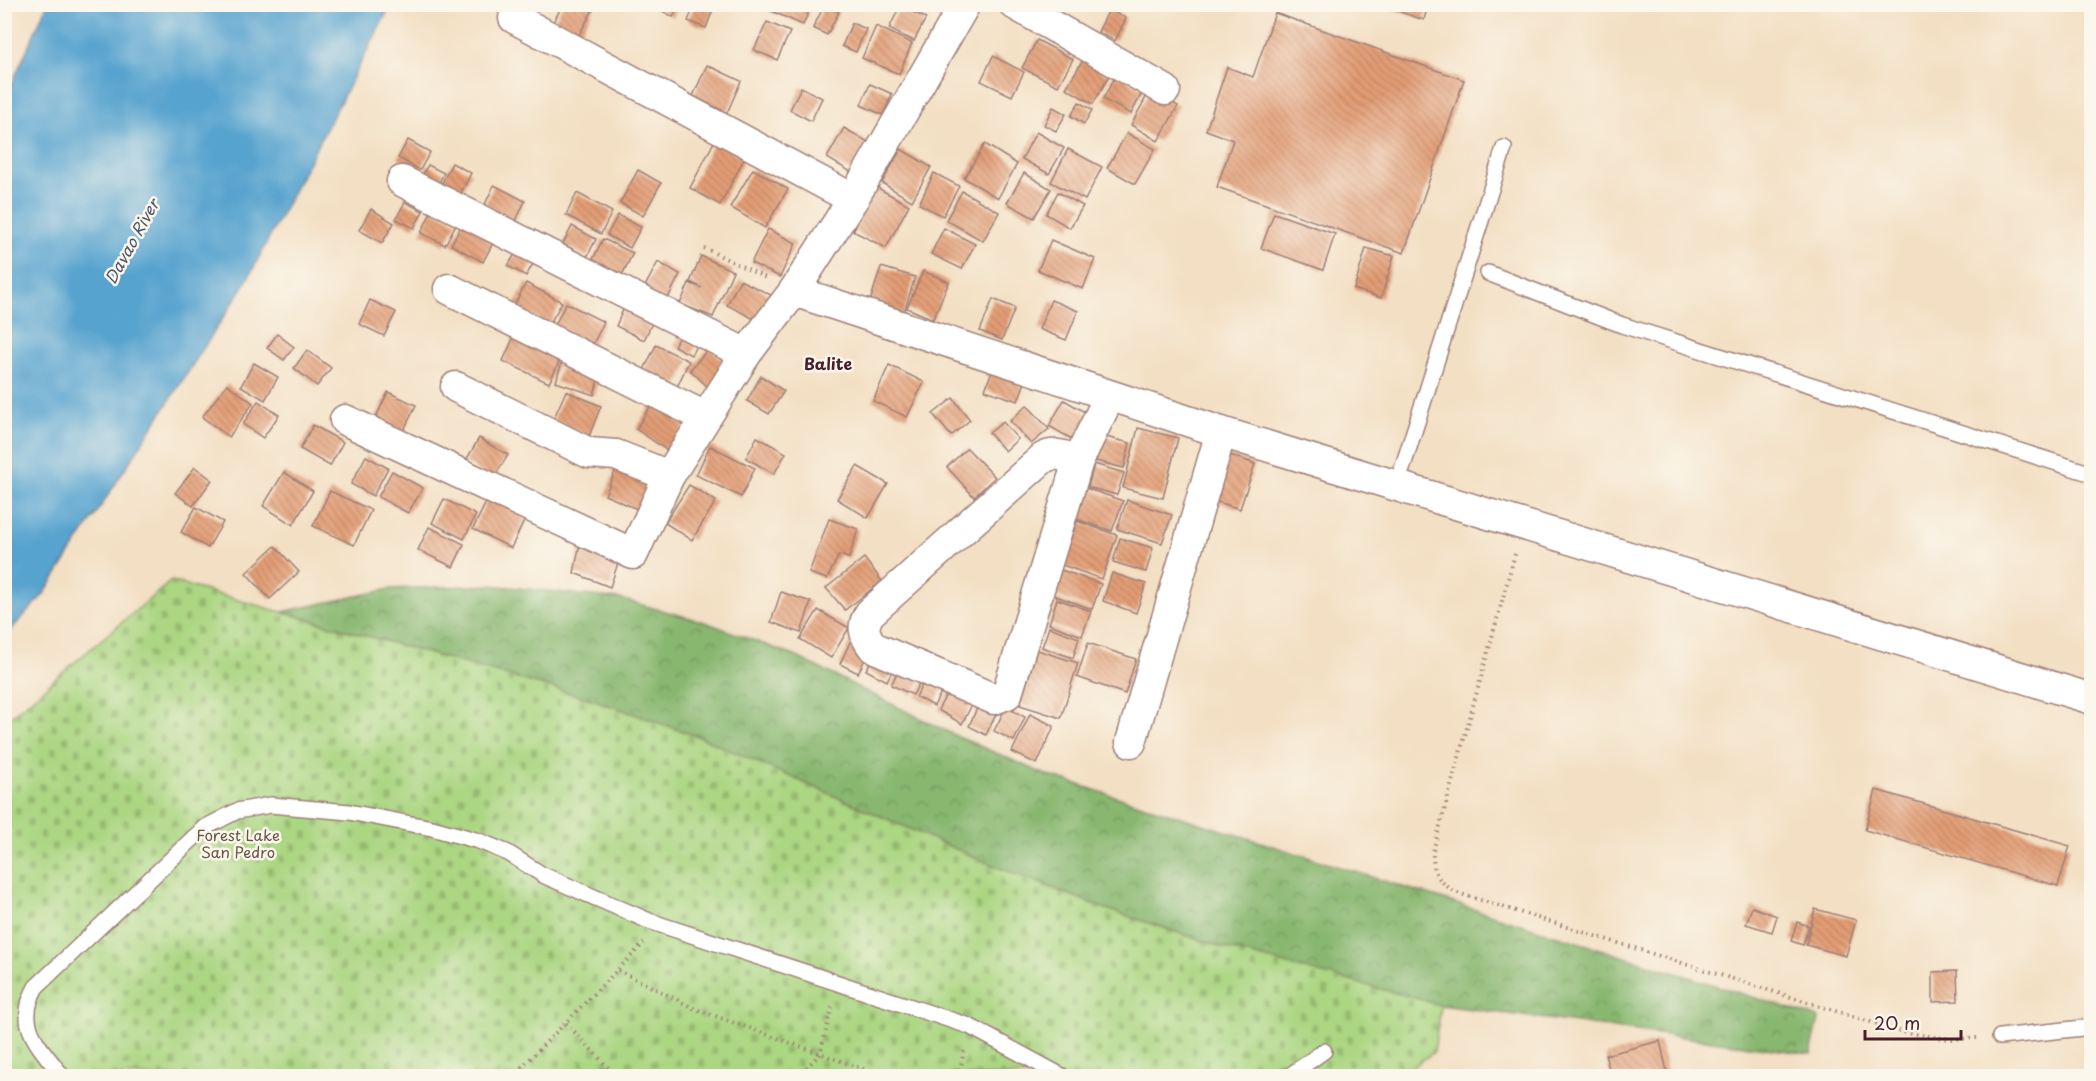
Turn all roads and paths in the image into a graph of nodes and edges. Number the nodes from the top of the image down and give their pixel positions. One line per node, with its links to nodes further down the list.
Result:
1 (965, 4): 7 (street)
2 (1014, 4): 4 (street)
3 (514, 18): 7 (street)
4 (1165, 90)
5 (1504, 148): 21 (lane)
6 (402, 181): 12 (street)
7 (853, 200): 11 (street)
8 (704, 248): 11 (path)
9 (1488, 273): 19 (lane)
10 (449, 289): 15 (street)
11 (794, 291): 12 (street); 14 (street)
12 (746, 354): 15 (street)
13 (456, 387): 20 (street)
14 (1109, 397): 17 (street); 18 (street)
15 (705, 417): 20 (street)
16 (345, 420): 20 (street)
17 (1221, 432): 21 (street); 24 (street)
18 (1078, 461): 18 (street)
19 (2091, 474)
20 (669, 476)
21 (1397, 485): 22 (street)
22 (1524, 524): 23 (street); 30 (path)
23 (2091, 699)
24 (1131, 742)
25 (662, 926): 26 (path); 27 (lane); 33 (lane)
26 (618, 970): 28 (path); 32 (path)
27 (838, 983): 32 (path); 38 (lane)
28 (566, 1023): 34 (path); 35 (path)
29 (2091, 1027): 30 (lane)
30 (2000, 1037)
31 (1324, 1051): 39 (lane)
32 (820, 1054): 36 (path); 37 (path)
33 (62, 1077)
34 (513, 1077)
35 (616, 1077)
36 (798, 1077)
37 (884, 1077)
38 (1062, 1077)
39 (1289, 1077)

